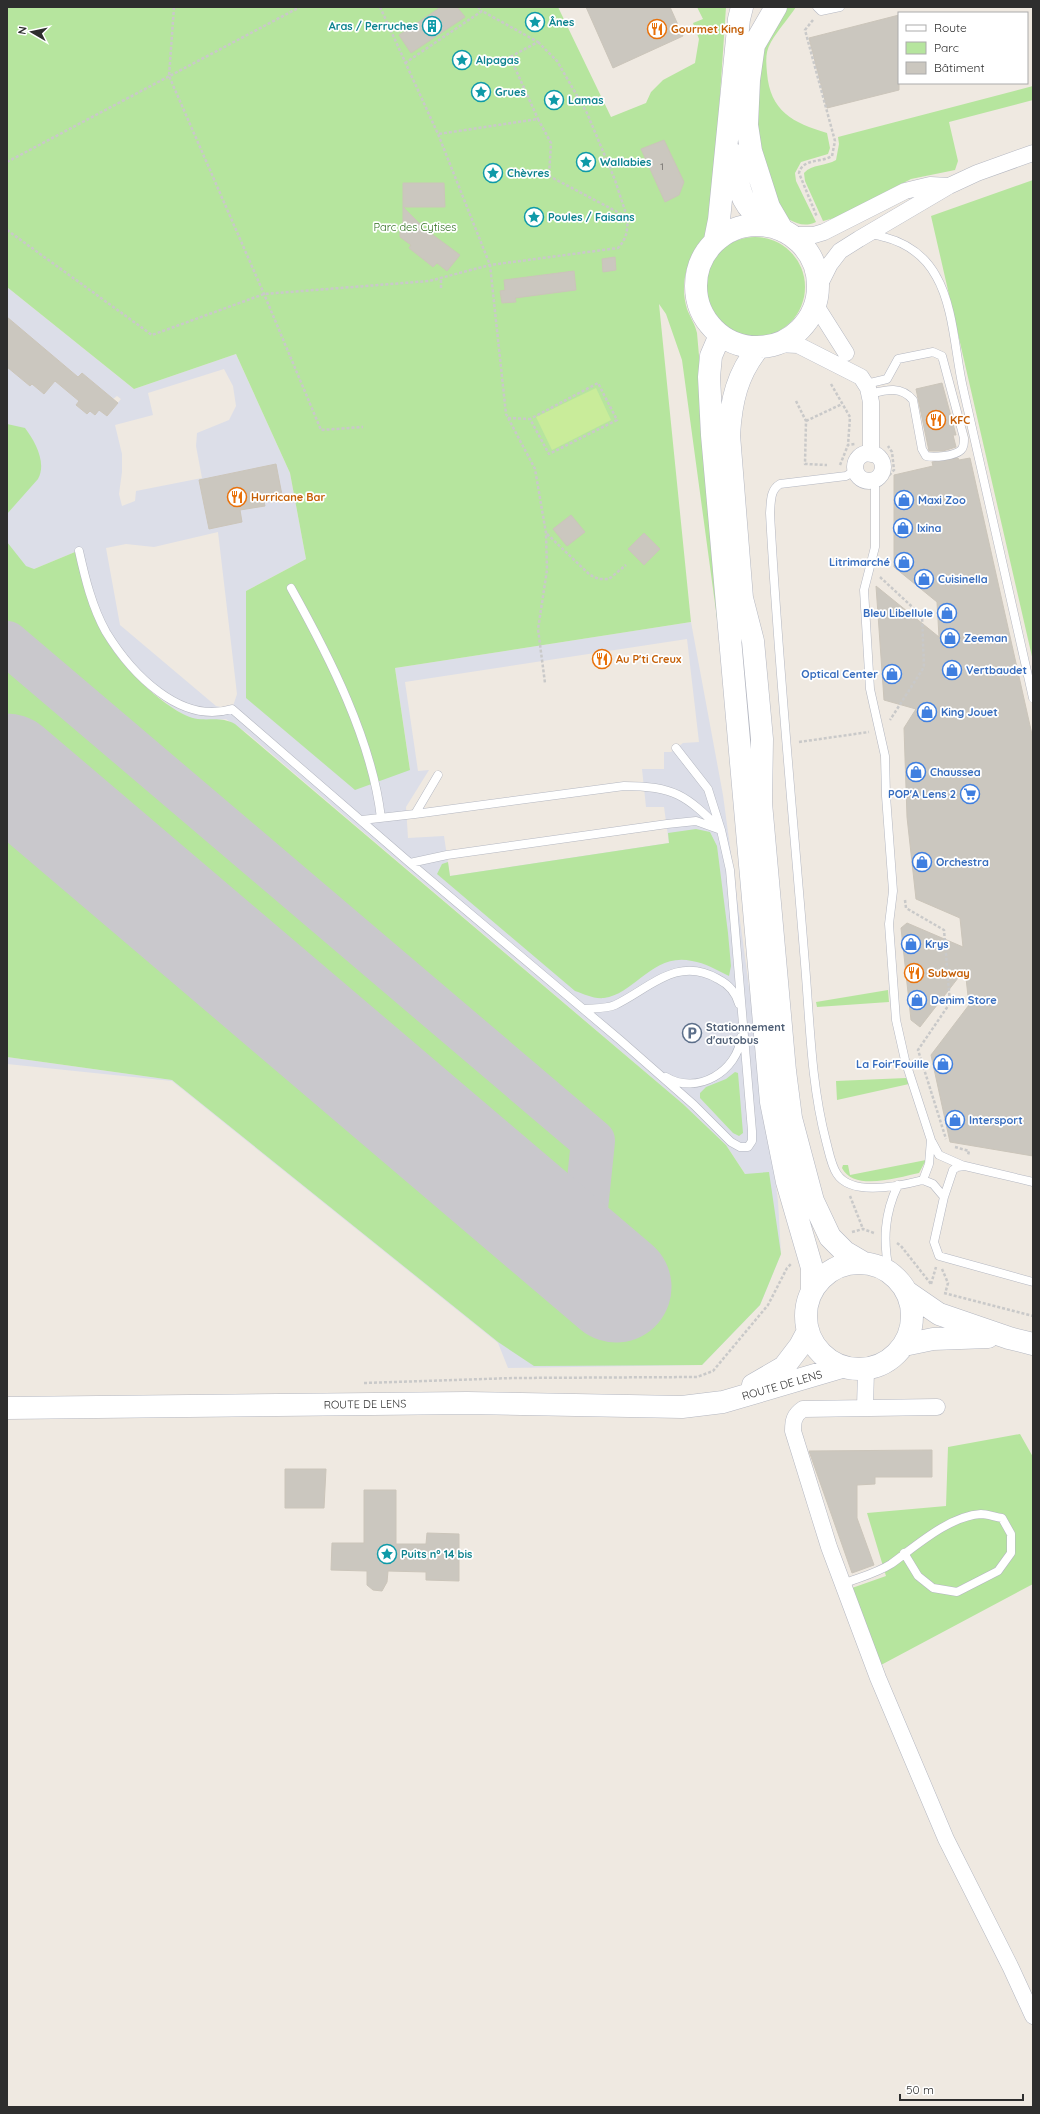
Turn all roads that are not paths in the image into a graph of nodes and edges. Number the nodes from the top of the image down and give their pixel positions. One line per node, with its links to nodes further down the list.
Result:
1 (776, 7): 8 (street)
2 (840, 7): 3 (lane)
3 (819, 9)
4 (739, 11): 5 (street)
5 (728, 132): 8 (street); 10 (street)
6 (1033, 153): 7 (street)
7 (949, 186): 8 (street); 9 (street)
8 (782, 231): 10 (street); 11 (street)
9 (859, 239): 11 (street); 22 (lane)
10 (715, 240): 12 (street)
11 (817, 296): 13 (street); 14 (street)
12 (720, 335): 13 (street); 30 (street)
13 (767, 346): 15 (street); 16 (street)
14 (846, 353)
15 (865, 385): 15 (lane); 17 (street)
16 (729, 435): 37 (lane); 42 (street)
17 (871, 454): 18 (street); 19 (street)
18 (856, 471): 19 (street); 40 (lane)
19 (880, 481): 35 (lane)
20 (79, 551): 27 (lane)
21 (291, 588): 26 (lane)
22 (1033, 698)
23 (676, 748): 28 (lane)
24 (438, 775): 25 (lane)
25 (414, 814): 26 (lane); 28 (lane)
26 (381, 818): 27 (lane)
27 (362, 820): 29 (lane)
28 (721, 830): 29 (lane); 31 (lane)
29 (410, 863): 32 (lane)
30 (752, 869): 31 (lane); 45 (street)
31 (730, 870): 33 (lane)
32 (584, 1009): 33 (lane); 34 (lane)
33 (742, 1022): 34 (lane); 34 (lane)
34 (651, 1068)
35 (931, 1140): 36 (lane); 38 (lane)
36 (965, 1166): 39 (lane); 41 (lane)
37 (794, 1172)
38 (923, 1180): 40 (lane); 41 (lane)
39 (1033, 1182)
40 (898, 1185): 43 (lane)
41 (944, 1197): 44 (lane)
42 (862, 1262): 43 (street); 45 (street)
43 (889, 1271): 46 (street)
44 (1033, 1282)
45 (812, 1290): 47 (street)
46 (907, 1292): 48 (street); 50 (street)
47 (808, 1331): 51 (street); 53 (street, ROUTE DE LENS)
48 (1008, 1338): 49 (street); 50 (street)
49 (1033, 1344)
50 (904, 1345): 52 (street)
51 (842, 1367): 52 (street); 53 (street, ROUTE DE LENS)
52 (866, 1370): 56 (street)
53 (723, 1402): 55 (street, ROUTE DE LENS)
54 (938, 1407): 56 (street)
55 (7, 1408)
56 (865, 1408): 58 (street)
57 (904, 1553): 57 (lane); 58 (lane)
58 (843, 1584): 59 (street)
59 (1033, 2016)

